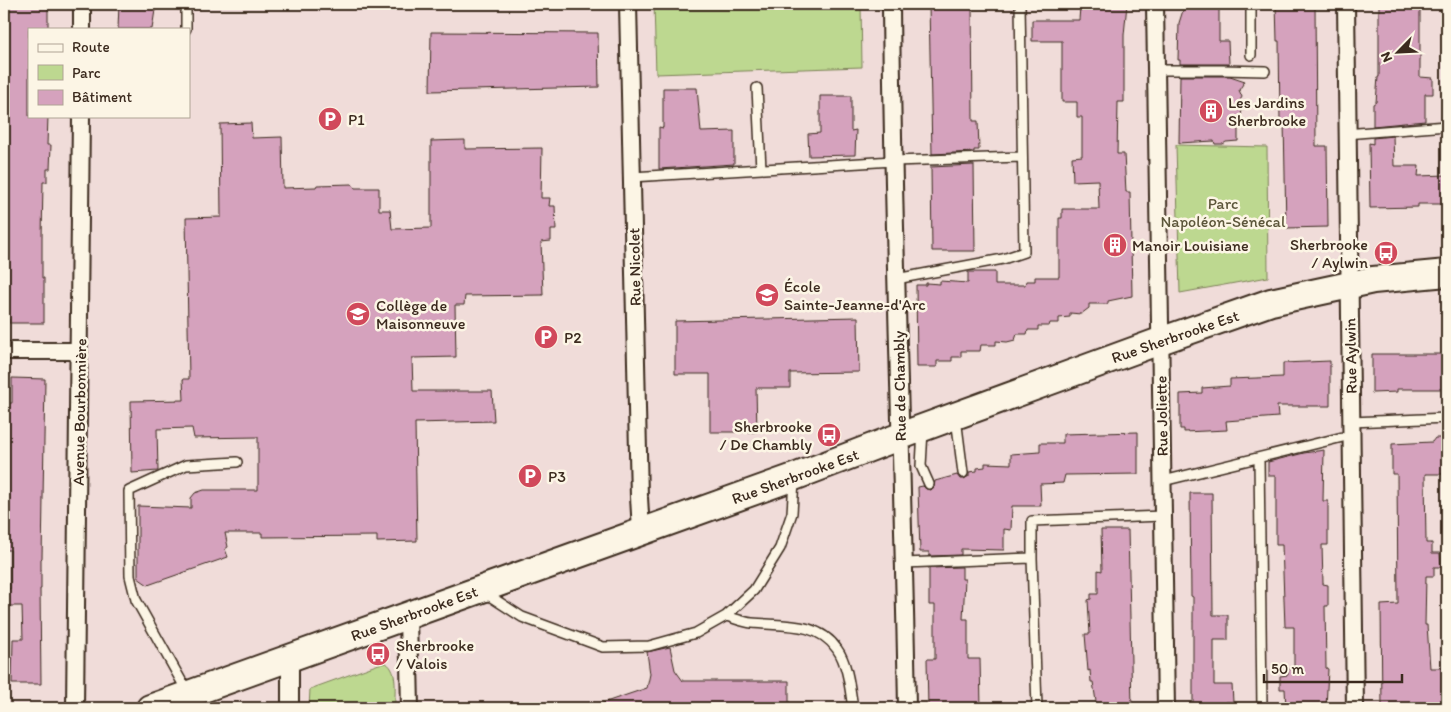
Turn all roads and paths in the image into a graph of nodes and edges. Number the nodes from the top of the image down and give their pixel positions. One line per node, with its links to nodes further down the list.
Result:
1 (82, 4): 9 (street)
2 (186, 4): 10 (lane)
3 (628, 4): 21 (street, Rue Nicolet)
4 (891, 4): 19 (street, Rue de Chambly)
5 (1020, 4): 18 (lane)
6 (1155, 4): 12 (street, Rue Joliette)
7 (1251, 4): 11 (lane)
8 (1346, 4): 17 (street, Rue Aylwin)
9 (82, 28)
10 (186, 28)
11 (1251, 55)
12 (1156, 70): 13 (lane); 25 (street, Rue Joliette)
13 (1265, 71)
14 (757, 88): 20 (lane)
15 (81, 118): 27 (street, Avenue Bourbonnière)
16 (1447, 126): 17 (lane)
17 (1344, 134): 24 (street, Rue Aylwin)
18 (1022, 156): 19 (lane); 23 (lane)
19 (892, 161): 20 (lane); 23 (street, Rue de Chambly)
20 (761, 169): 21 (lane)
21 (632, 177): 39 (street, Rue Nicolet)
22 (1447, 273): 24 (main road, Rue Sherbrooke Est)
23 (896, 279): 31 (street, Rue de Chambly)
24 (1349, 285): 25 (main road, Rue Sherbrooke Est); 30 (street, Rue Aylwin)
25 (1160, 340): 28 (main road, Rue Sherbrooke Est); 36 (street, Rue Joliette)
26 (4, 351): 27 (street)
27 (79, 351): 47 (street, Avenue Bourbonnière)
28 (955, 416): 31 (main road, Rue Sherbrooke Est); 34 (lane)
29 (1447, 418): 30 (lane)
30 (1351, 428): 32 (lane); 56 (street, Rue Aylwin)
31 (912, 432): 35 (main road, Rue Sherbrooke Est); 37 (lane); 41 (street, Rue de Chambly)
32 (1259, 458): 36 (lane); 55 (lane)
33 (237, 462): 46 (lane)
34 (963, 473)
35 (794, 477): 39 (main road, Rue Sherbrooke Est); 44 (lane)
36 (1163, 481): 38 (street, Rue Joliette)
37 (929, 484)
38 (1164, 516): 40 (lane); 54 (street, Rue Joliette)
39 (641, 531): 42 (main road, Rue Sherbrooke Est)
40 (1032, 558): 41 (lane); 53 (lane)
41 (904, 563): 52 (street, Rue de Chambly)
42 (480, 590): 43 (main road, Rue Sherbrooke Est); 44 (lane)
43 (408, 616): 45 (main road, Rue Sherbrooke Est); 50 (street)
44 (726, 616): 51 (lane)
45 (290, 658): 46 (main road, Rue Sherbrooke Est); 49 (street)
46 (188, 694): 48 (main road, Rue Sherbrooke Est)
47 (75, 708)
48 (150, 708)
49 (290, 708)
50 (410, 708)
51 (853, 708)
52 (907, 708)
53 (1037, 708)
54 (1166, 708)
55 (1262, 708)
56 (1355, 708)

